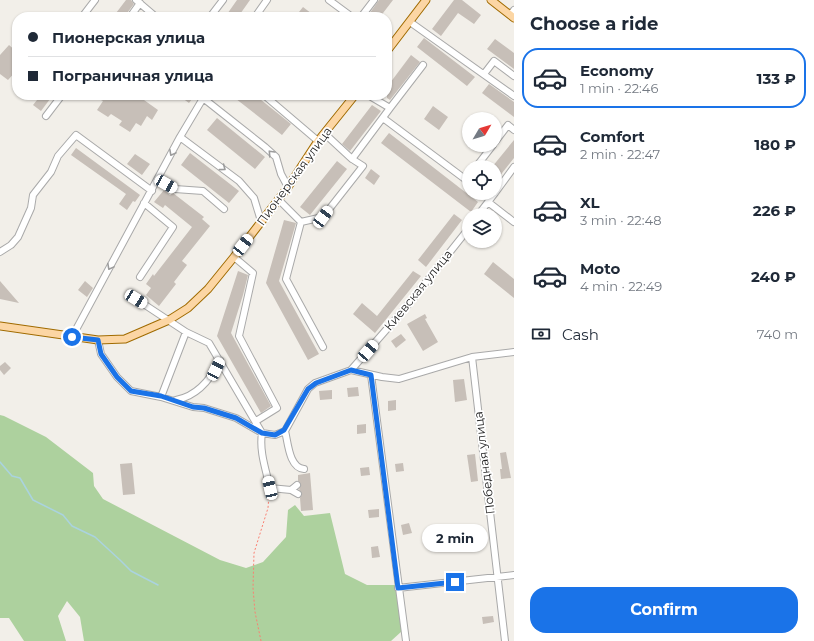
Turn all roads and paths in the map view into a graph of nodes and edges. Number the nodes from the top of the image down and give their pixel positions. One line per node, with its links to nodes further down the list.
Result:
1 (95, 0): 9 (street)
2 (223, 0): 12 (street)
3 (267, 0): 13 (street)
4 (329, 0): 14 (street)
5 (374, 0): 15 (street)
6 (426, 0): 17 (main road)
7 (491, 0): 16 (main road)
8 (138, 2): 10 (street); 11 (street)
9 (86, 12)
10 (133, 12)
11 (150, 12)
12 (214, 12)
13 (259, 12)
14 (345, 12)
15 (365, 12)
16 (513, 14)
17 (410, 22): 18 (main road); 20 (street)
18 (392, 42)
19 (423, 65): 29 (street)
20 (484, 74): 21 (street); 22 (street)
21 (514, 76)
22 (514, 96)
23 (58, 100): 30 (street)
24 (202, 100): 35 (street)
25 (208, 100): 44 (street, one-way to 25)
26 (270, 100): 36 (street)
27 (350, 100): 34 (main road, Пионерская улица)
28 (376, 100): 29 (street)
29 (390, 108): 31 (street)
30 (46, 116)
31 (383, 118): 38 (street); 41 (street)
32 (514, 130): 33 (street)
33 (502, 133)
34 (325, 134): 36 (main road, Пионерская улица); 38 (street)
35 (180, 137): 42 (street, one-way to 42); 50 (street, one-way to 50)
36 (318, 141): 44 (main road, Пионерская улица)
37 (488, 152): 39 (street)
38 (352, 159): 51 (street)
39 (481, 160)
40 (514, 167): 43 (street)
41 (462, 177)
42 (158, 180): 45 (street); 49 (street)
43 (502, 183)
44 (288, 187): 46 (main road, Пионерская улица)
45 (152, 191): 48 (street); 54 (street)
46 (278, 199): 50 (main road, Пионерская улица); 51 (street)
47 (495, 200): 52 (street)
48 (144, 203): 56 (street); 61 (street, one-way to 61)
49 (224, 208)
50 (262, 221): 55 (main road, Пионерская улица)
51 (301, 222): 63 (street)
52 (514, 222)
53 (462, 237): 67 (street, Киевская улица)
54 (0, 252)
55 (234, 257): 58 (main road, Пионерская улица); 71 (street)
56 (140, 277)
57 (136, 299): 58 (street)
58 (169, 320): 60 (street); 62 (main road, Пионерская улица)
59 (0, 326): 61 (main road, Пионерская улица)
60 (186, 332): 66 (street); 69 (street)
61 (72, 337): 62 (main road, Пионерская улица)
62 (98, 340): 69 (street)
63 (323, 347)
64 (514, 352): 65 (street)
65 (472, 358): 68 (street); 80 (street, Победная улица)
66 (220, 360): 70 (street); 71 (street)
67 (351, 370): 68 (street); 72 (street)
68 (371, 375): 81 (street)
69 (161, 396): 70 (street)
70 (175, 400): 73 (street)
71 (256, 421): 73 (street)
72 (284, 430): 73 (street); 74 (street)
73 (262, 433): 76 (street)
74 (304, 470)
75 (297, 485): 77 (street)
76 (270, 488): 77 (street); 82 (path)
77 (291, 490): 78 (street)
78 (298, 494)
79 (514, 575): 80 (street)
80 (498, 577): 81 (street); 84 (street, Победная улица)
81 (398, 588): 83 (street)
82 (261, 641)
83 (406, 641)
84 (506, 641)

